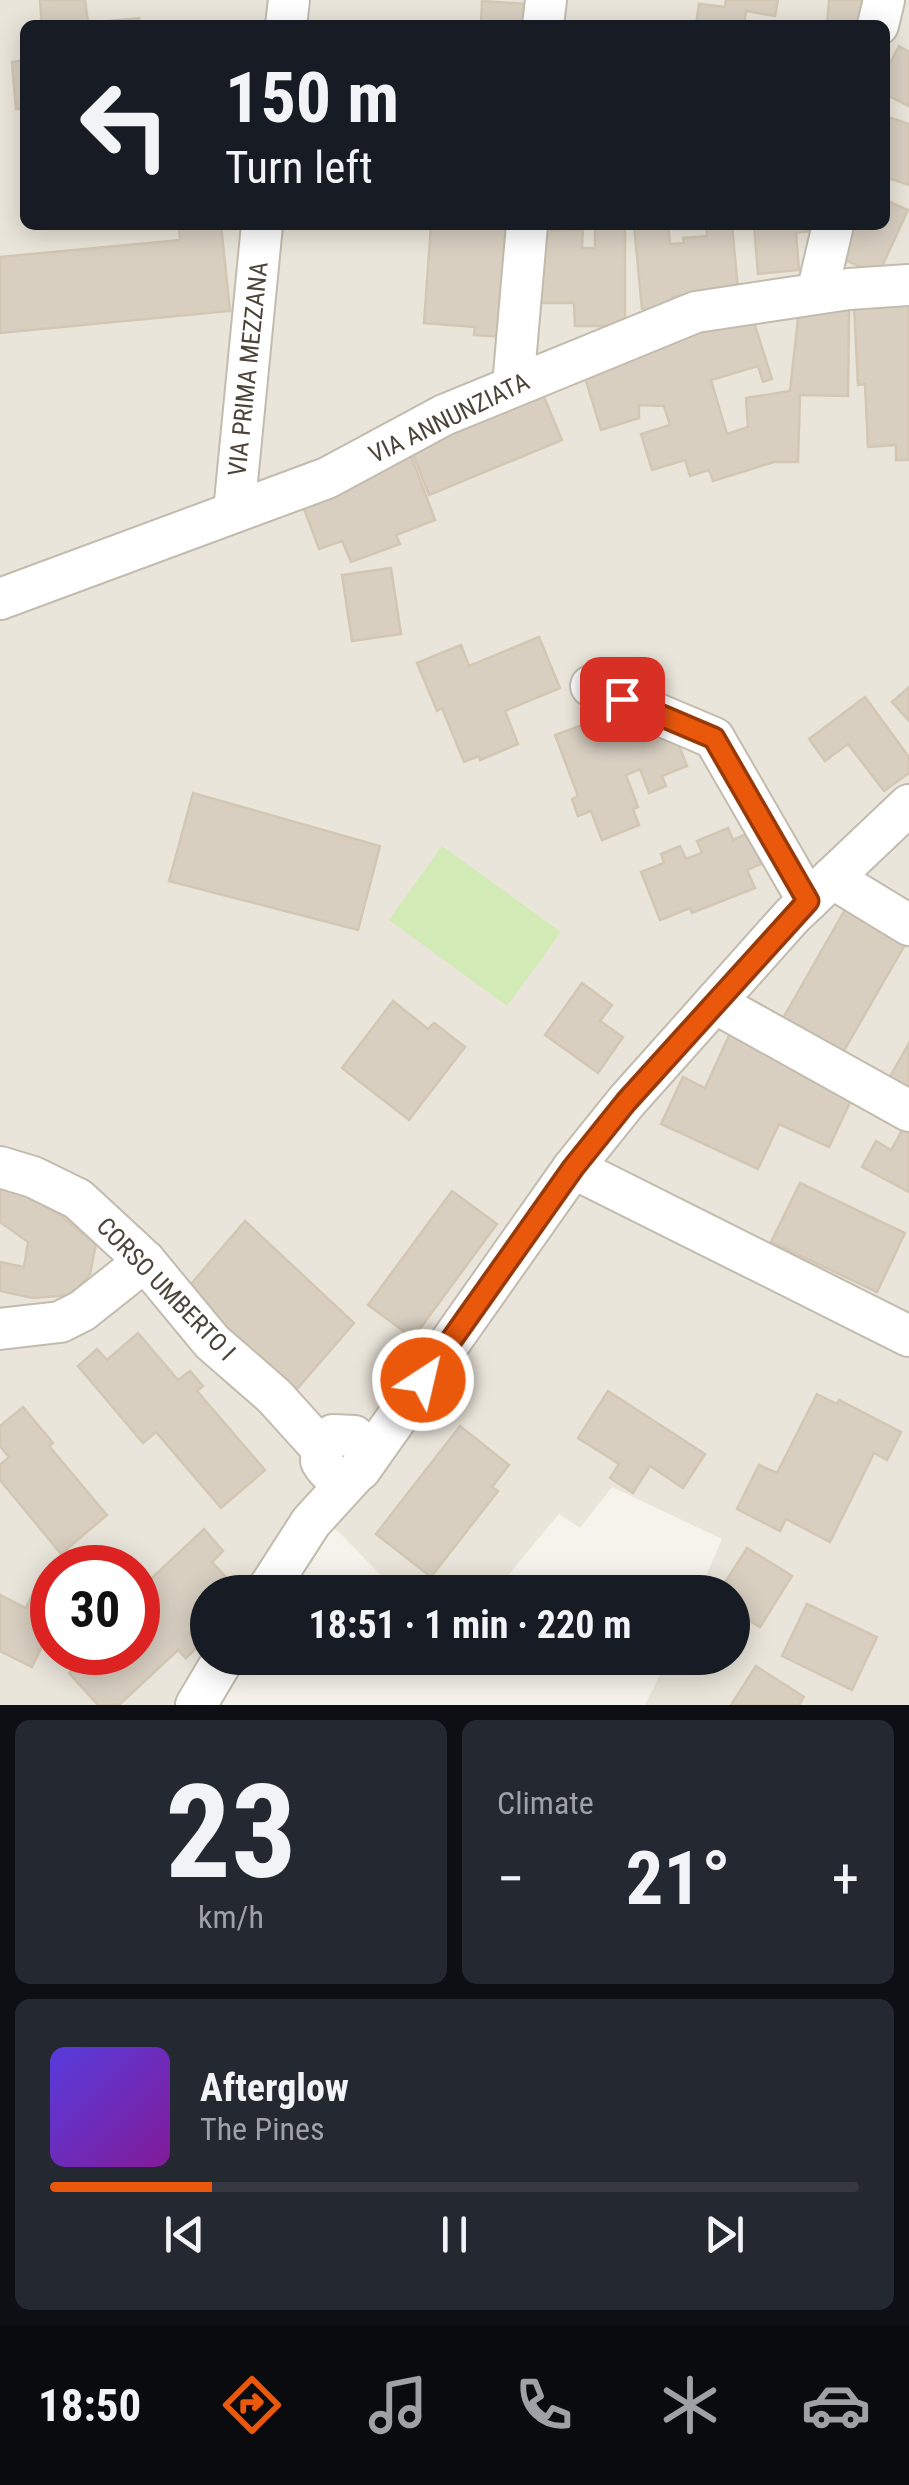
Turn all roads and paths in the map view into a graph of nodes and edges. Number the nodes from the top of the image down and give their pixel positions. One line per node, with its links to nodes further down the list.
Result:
1 (262, 230): 7 (street, VIA PRIMA MEZZANA)
2 (526, 230): 6 (street)
3 (832, 230): 5 (street)
4 (907, 281): 5 (street, VIA ANNUNZIATA)
5 (818, 293): 6 (street, VIA ANNUNZIATA)
6 (513, 386): 7 (street, VIA ANNUNZIATA)
7 (234, 512): 8 (street, VIA ANNUNZIATA)
8 (0, 599)
9 (591, 686): 11 (street)
10 (909, 804): 11 (street)
11 (820, 889): 12 (street); 13 (street)
12 (909, 925)
13 (716, 1000): 14 (street); 16 (street)
14 (909, 1111)
15 (0, 1166): 17 (street, CORSO UMBERTO I)
16 (573, 1168): 19 (street); 20 (street)
17 (145, 1261): 18 (street); 20 (street, CORSO UMBERTO I)
18 (0, 1329)
19 (909, 1336)
20 (343, 1453): 21 (street)
21 (277, 1575)
22 (214, 1675): 23 (street)
23 (196, 1705)

